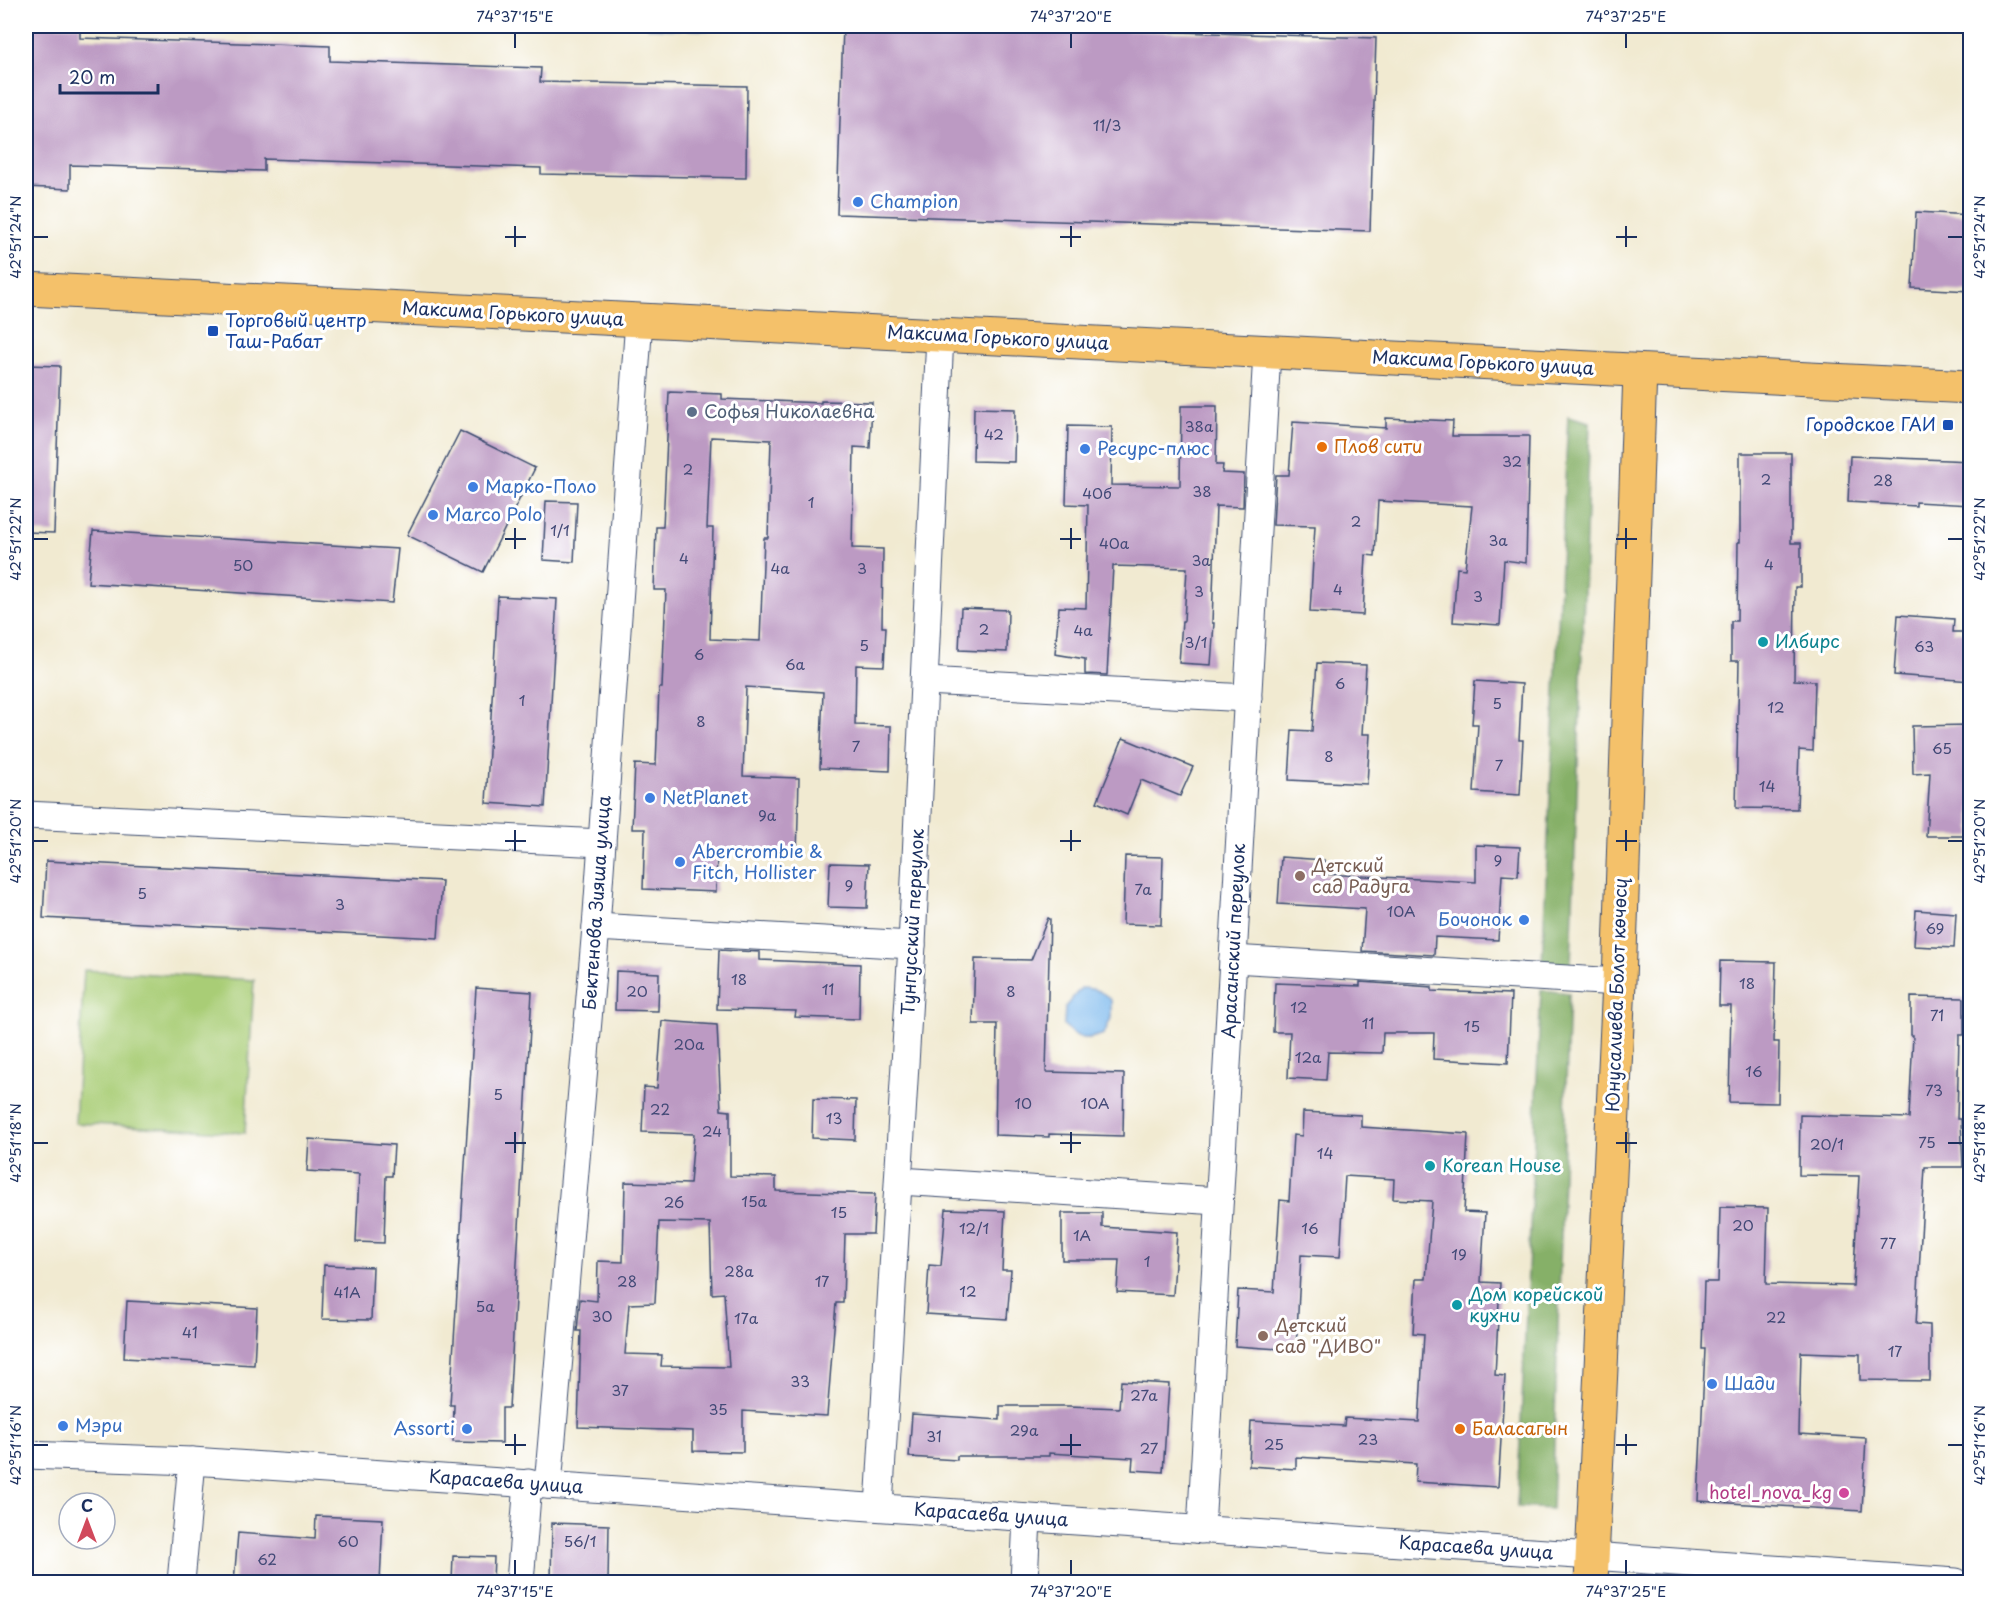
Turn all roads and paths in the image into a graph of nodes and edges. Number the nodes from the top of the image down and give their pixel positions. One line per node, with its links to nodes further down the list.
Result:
1 (26, 289): 2 (main road, Максима Горького улица)
2 (639, 320): 3 (main road, Максима Горького улица); 10 (street, Бектенова Зияша улица)
3 (940, 336): 4 (main road, Максима Горького улица); 7 (street, Тунгусский переулок)
4 (1267, 352): 5 (main road, Максима Горького улица); 8 (street, Арасанский переулок)
5 (1640, 371): 6 (main road, Максима Горького улица); 14 (main road, Юнусалиева Болот көчөсү)
6 (1971, 387)
7 (925, 681): 8 (street); 12 (street, Тунгусский переулок)
8 (1248, 698): 13 (street, Арасанский переулок)
9 (26, 816): 10 (street)
10 (602, 843): 11 (street, Бектенова Зияша улица)
11 (596, 927): 12 (street); 19 (street, Бектенова Зияша улица)
12 (912, 945): 15 (street, Тунгусский переулок)
13 (1233, 959): 14 (street); 16 (street, Арасанский переулок)
14 (1619, 982): 23 (main road, Юнусалиева Болот көчөсү)
15 (899, 1181): 16 (street); 20 (street, Тунгусский переулок)
16 (1219, 1201): 22 (street, Арасанский переулок)
17 (26, 1455): 18 (street, Карасаева улица)
18 (192, 1461): 19 (street, Карасаева улица); 24 (street)
19 (538, 1484): 20 (street, Карасаева улица); 25 (street, Бектенова Зияша улица)
20 (879, 1507): 21 (street, Карасаева улица)
21 (1027, 1518): 22 (street, Карасаева улица); 26 (street)
22 (1201, 1530): 23 (street, Карасаева улица)
23 (1591, 1569): 27 (street, Карасаева улица)
24 (181, 1582)
25 (520, 1582)
26 (1024, 1582)
27 (1956, 1582)

